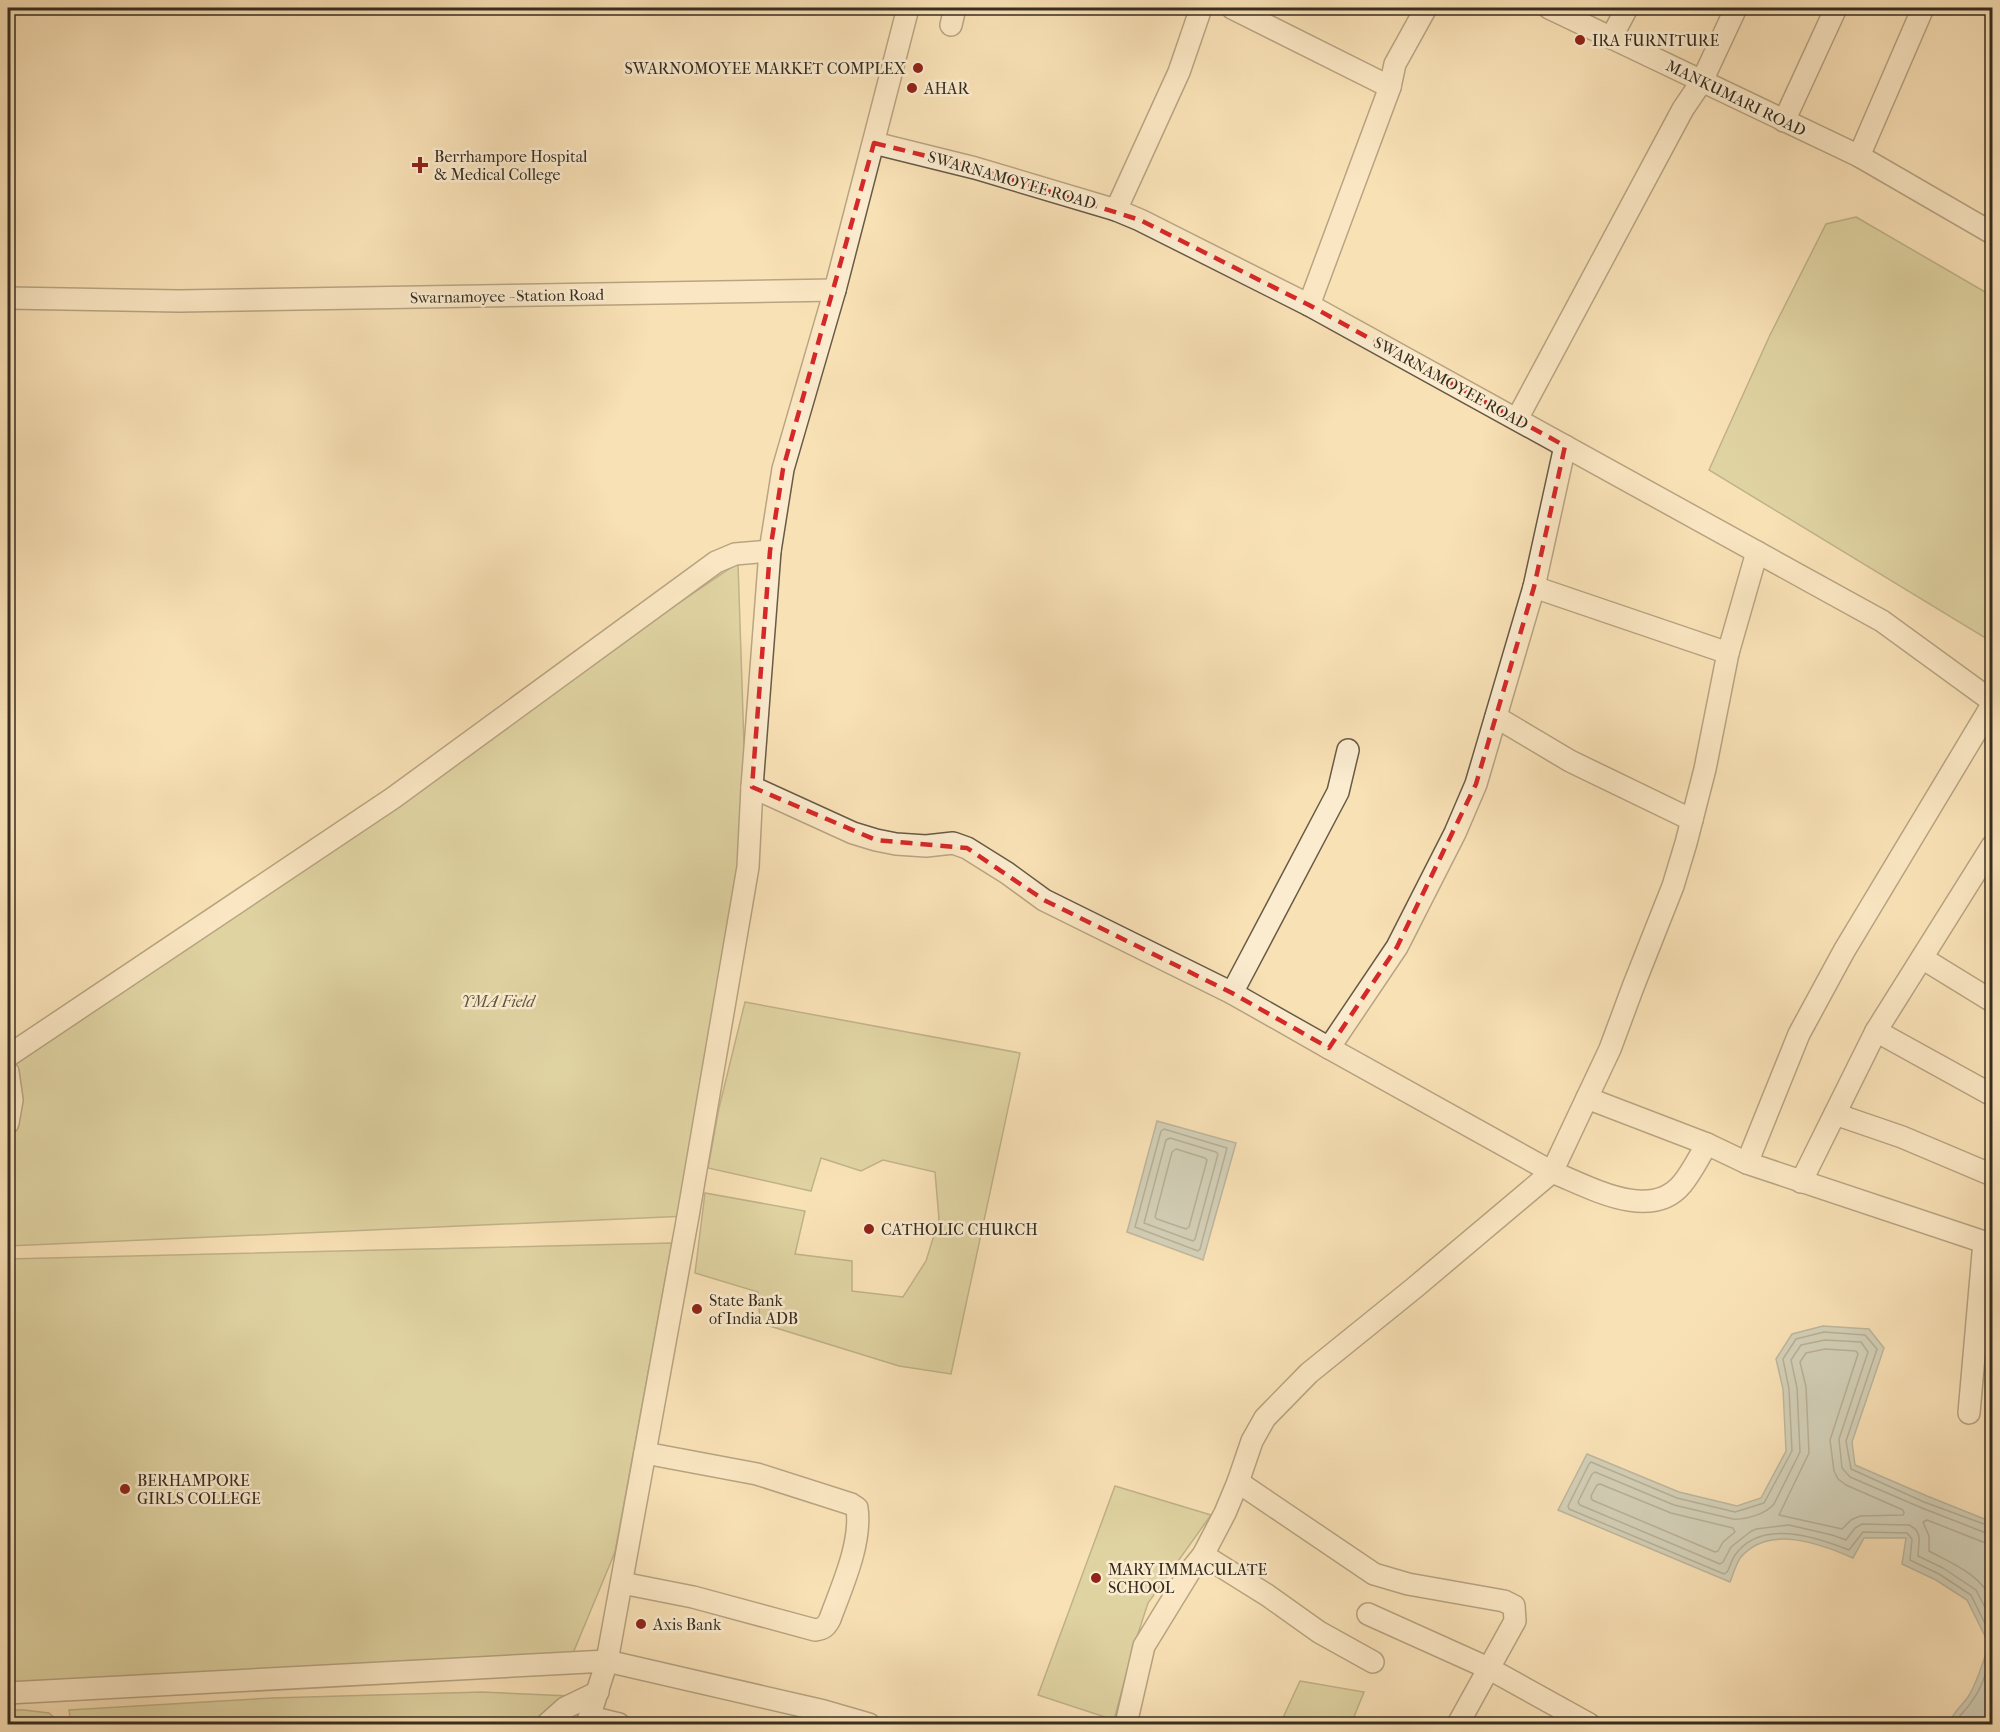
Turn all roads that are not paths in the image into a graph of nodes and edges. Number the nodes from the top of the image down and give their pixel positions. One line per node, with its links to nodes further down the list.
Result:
1 (908, 8): 14 (street)
2 (1200, 8): 16 (street)
3 (1232, 8): 12 (street)
4 (1426, 8): 12 (street)
5 (1549, 8): 10 (street, MANKUMARI ROAD)
6 (1627, 8): 10 (street)
7 (1736, 8): 11 (street)
8 (1836, 8): 13 (street)
9 (1923, 8): 15 (street)
10 (1611, 38): 11 (street, MANKUMARI ROAD)
11 (1702, 81): 13 (street, MANKUMARI ROAD); 21 (street)
12 (1390, 87): 20 (street)
13 (1784, 121): 15 (street, MANKUMARI ROAD)
14 (874, 142): 16 (street, SWARNAMOYEE ROAD); 18 (street)
15 (1859, 156): 17 (street, MANKUMARI ROAD)
16 (1116, 210): 20 (street, SWARNAMOYEE ROAD)
17 (1992, 233)
18 (835, 290): 19 (street, Swarnamoyee - Station Road); 23 (street)
19 (8, 298)
20 (1309, 305): 21 (street, SWARNAMOYEE ROAD)
21 (1517, 419): 22 (street, SWARNAMOYEE ROAD)
22 (1565, 446): 24 (street, SWARNAMOYEE ROAD); 25 (street)
23 (770, 551): 30 (street); 38 (street)
24 (1757, 552): 26 (street); 27 (street, SWARNAMOYEE ROAD)
25 (1534, 587): 26 (street); 28 (street)
26 (1728, 653): 31 (street)
27 (1992, 703): 45 (street)
28 (1496, 717): 31 (street); 37 (street)
29 (1348, 750): 34 (street)
30 (752, 787): 34 (street); 51 (street)
31 (1692, 820): 41 (street)
32 (1992, 846): 33 (street)
33 (1922, 958): 35 (street); 36 (street)
34 (1232, 993): 37 (street)
35 (1992, 1001)
36 (1876, 1031): 40 (street); 42 (street)
37 (1329, 1048): 46 (street)
38 (8, 1056)
39 (8, 1072): 43 (street)
40 (1992, 1095)
41 (1587, 1098): 44 (street); 46 (street)
42 (1835, 1114): 47 (street); 48 (street)
43 (8, 1123)
44 (1707, 1144): 45 (street); 46 (street)
45 (1747, 1163): 48 (street)
46 (1552, 1172): 52 (street)
47 (1992, 1175)
48 (1802, 1182): 49 (street)
49 (1988, 1243): 50 (street)
50 (1969, 1413)
51 (645, 1453): 54 (street); 54 (street)
52 (1238, 1482): 53 (street); 58 (street)
53 (1203, 1555): 57 (street); 65 (street)
54 (622, 1583): 56 (street)
55 (1368, 1614): 58 (street)
56 (607, 1661): 59 (street); 60 (street); 64 (street)
57 (1373, 1662)
58 (1488, 1668): 66 (street); 67 (street)
59 (598, 1692): 61 (street); 62 (street)
60 (8, 1693)
61 (589, 1721): 63 (street)
62 (547, 1725)
63 (619, 1725)
64 (869, 1725)
65 (1126, 1725)
66 (1458, 1725)
67 (1589, 1725)

